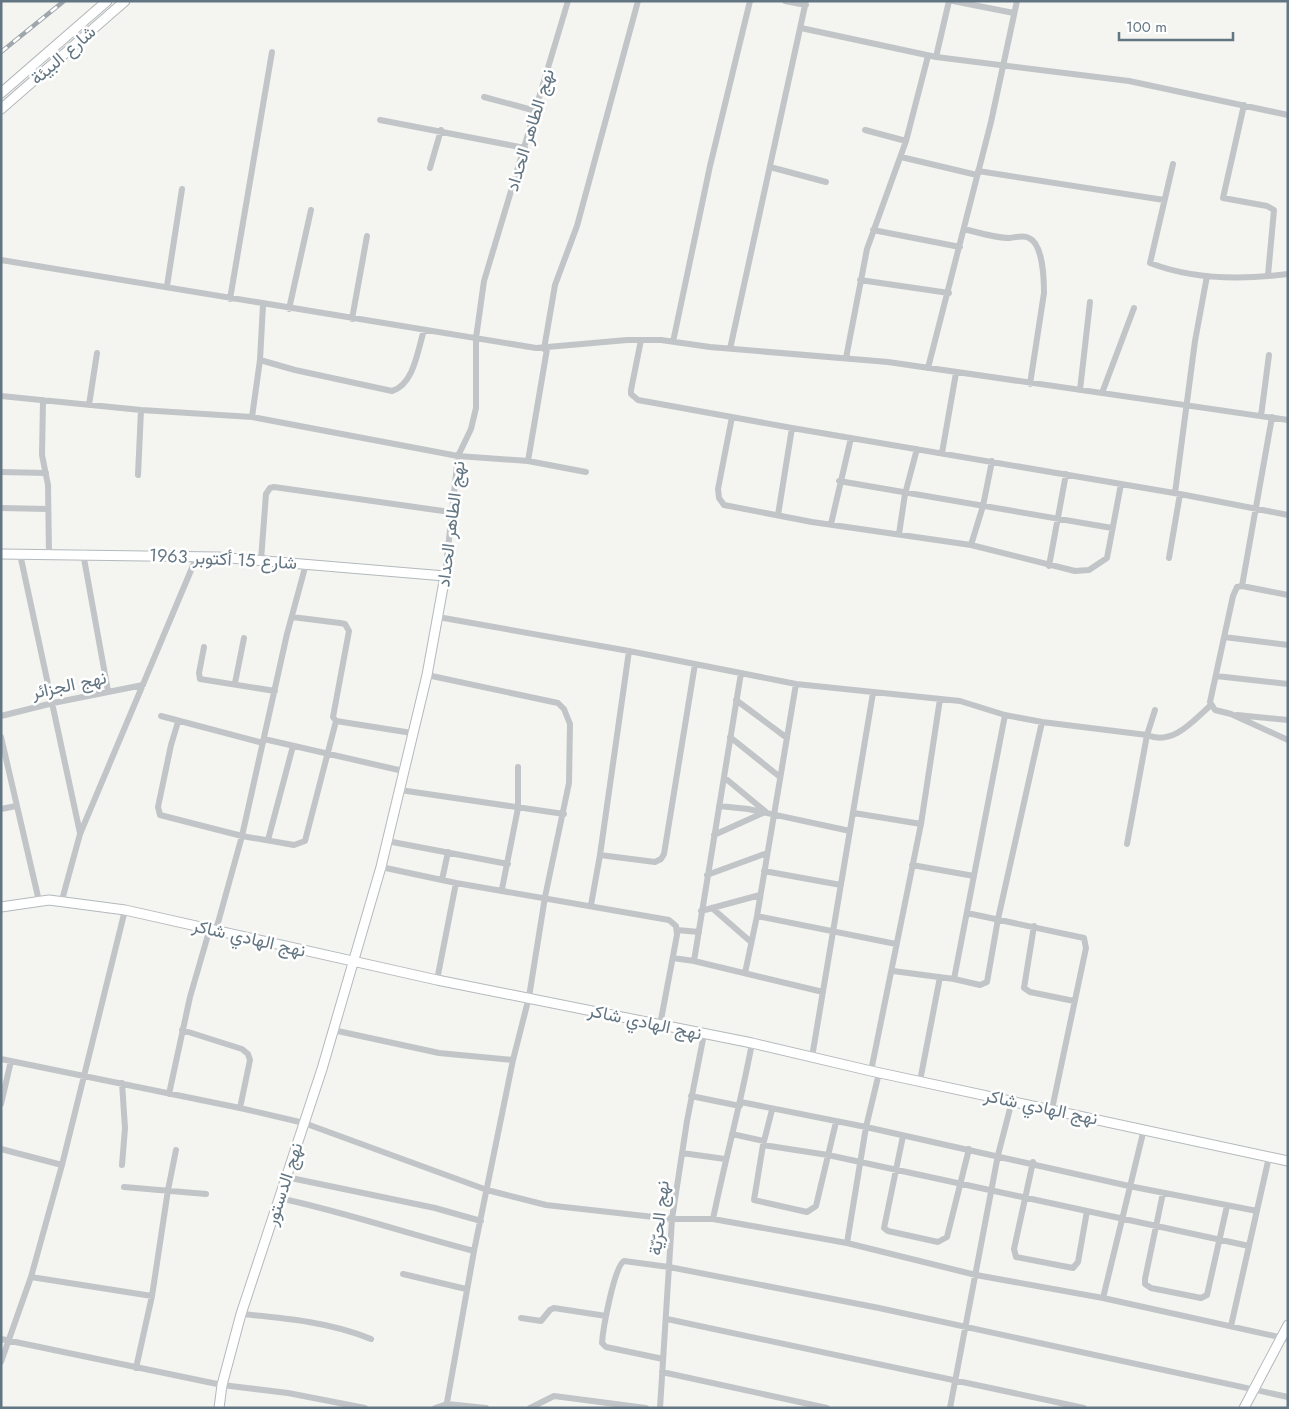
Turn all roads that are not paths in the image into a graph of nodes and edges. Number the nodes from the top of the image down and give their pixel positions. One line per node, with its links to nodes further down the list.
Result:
1 (125, 1): 11 (street, شارع البيئة)
2 (568, 1): 26 (street, نهج الطاهر الحداد)
3 (638, 1): 63 (street)
4 (750, 1): 62 (street)
5 (785, 1): 10 (street)
6 (949, 1): 18 (street)
7 (953, 1): 12 (street)
8 (1017, 1): 12 (street)
9 (106, 3): 11 (street); 13 (street, شارع البيئة)
10 (806, 3): 14 (street)
11 (112, 13): 15 (street, شارع البيئة)
12 (1014, 13): 20 (street)
13 (78, 27): 15 (street); 19 (street, شارع البيئة)
14 (801, 28): 17 (street); 35 (street)
15 (85, 36): 21 (street, شارع البيئة)
16 (272, 52): 53 (street)
17 (928, 56): 18 (street); 31 (street)
18 (936, 58): 20 (street)
19 (36, 63): 21 (street); 22 (street, شارع البيئة)
20 (1003, 67): 24 (street); 37 (street)
21 (44, 72): 25 (street, شارع البيئة)
22 (1, 92)
23 (484, 97): 26 (street)
24 (1244, 105): 27 (street); 48 (street)
25 (1, 109)
26 (536, 111): 32 (street, نهج الطاهر الحداد)
27 (1288, 115)
28 (380, 120): 29 (street)
29 (441, 130): 32 (street); 36 (street)
30 (866, 130): 31 (street)
31 (906, 141): 33 (street)
32 (525, 148): 60 (street, نهج الطاهر الحداد)
33 (901, 157): 37 (street); 43 (street)
34 (1172, 164): 40 (street)
35 (770, 167): 38 (street); 64 (street)
36 (430, 168)
37 (978, 173): 40 (street); 42 (street)
38 (826, 182)
39 (182, 189): 51 (street)
40 (1164, 200): 49 (street)
41 (311, 210): 57 (street)
42 (964, 229): 45 (street); 71 (street)
43 (872, 230): 45 (street); 50 (street)
44 (367, 236): 58 (street)
45 (960, 247): 52 (street)
46 (1, 260): 51 (street)
47 (1288, 274): 48 (street)
48 (1268, 275): 49 (street)
49 (1207, 276): 76 (street)
50 (860, 280): 52 (street); 67 (street)
51 (166, 286): 53 (street)
52 (949, 293): 69 (street)
53 (230, 299): 55 (street)
54 (1090, 302): 72 (street)
55 (263, 305): 57 (street); 68 (street)
56 (1134, 308): 73 (street)
57 (289, 309): 58 (street)
58 (352, 319): 59 (street)
59 (424, 330): 60 (street); 68 (street)
60 (476, 338): 63 (street); 88 (street, نهج الطاهر الحداد)
61 (641, 340): 62 (street); 63 (street); 79 (street)
62 (673, 342): 64 (street)
63 (546, 349): 89 (street)
64 (730, 349): 67 (street)
65 (97, 354): 77 (street)
66 (1269, 355): 80 (street)
67 (846, 358): 69 (street)
68 (260, 360): 81 (street)
69 (928, 368): 70 (street)
70 (956, 373): 71 (street); 87 (street)
71 (1030, 384): 72 (street)
72 (1080, 390): 73 (street)
73 (1102, 393): 76 (street)
74 (1, 396): 75 (street)
75 (43, 400): 77 (street); 93 (street)
76 (1188, 404): 80 (street); 98 (street)
77 (89, 405): 78 (street)
78 (141, 410): 81 (street); 95 (street)
79 (732, 416): 84 (street); 105 (street)
80 (1260, 416): 82 (street)
81 (252, 417): 88 (street)
82 (1272, 418): 83 (street); 103 (street)
83 (1288, 420)
84 (792, 428): 85 (street); 105 (street)
85 (850, 438): 86 (street); 96 (street)
86 (917, 449): 87 (street); 99 (street)
87 (942, 453): 90 (street)
88 (458, 456): 89 (street); 104 (street, نهج الطاهر الحداد)
89 (528, 461): 92 (street)
90 (992, 461): 94 (street); 100 (street)
91 (1, 472): 93 (street)
92 (586, 472)
93 (46, 473): 102 (street)
94 (1066, 474): 97 (street); 107 (street)
95 (138, 475)
96 (839, 482): 99 (street); 108 (street)
97 (1121, 484): 98 (street); 109 (street)
98 (1177, 493): 103 (street); 117 (street)
99 (906, 494): 100 (street); 110 (street)
100 (983, 506): 107 (street); 111 (street)
101 (1, 508): 102 (street)
102 (48, 509): 115 (street)
103 (1256, 510): 106 (street); 122 (street)
104 (450, 512): 118 (street); 121 (street, نهج الطاهر الحداد)
105 (778, 515): 108 (street)
106 (1288, 515)
107 (1059, 519): 109 (street); 120 (street)
108 (831, 524): 110 (street)
109 (1112, 528): 120 (street)
110 (899, 534): 111 (street)
111 (971, 545): 120 (street)
112 (82, 553): 115 (street, شارع 15 أكتوبر 1963); 116 (street, شارع 15 أكتوبر 1963); 139 (street)
113 (1, 554): 114 (street, شارع 15 أكتوبر 1963)
114 (20, 554): 115 (street, شارع 15 أكتوبر 1963); 144 (street)
115 (49, 554)
116 (197, 556): 118 (street, شارع 15 أكتوبر 1963); 138 (street)
117 (1169, 558)
118 (260, 560): 119 (street, شارع 15 أكتوبر 1963)
119 (306, 564): 121 (street, شارع 15 أكتوبر 1963); 125 (street)
120 (1049, 566)
121 (445, 576): 124 (street, نهج الطاهر الحداد)
122 (1242, 586): 123 (street); 127 (street)
123 (1288, 595)
124 (438, 617): 130 (street); 133 (street, نهج الطاهر الحداد)
125 (292, 618): 140 (street); 152 (street)
126 (244, 638): 135 (street)
127 (1224, 638): 128 (street); 134 (street)
128 (1288, 645)
129 (204, 647): 135 (street)
130 (629, 651): 131 (street); 186 (street)
131 (696, 664): 132 (street); 186 (street)
132 (741, 673): 136 (street); 143 (street)
133 (427, 675): 155 (street, نهج الطاهر الحداد); 174 (street)
134 (1216, 676): 137 (street); 145 (street)
135 (235, 683): 140 (street)
136 (796, 684): 141 (street); 159 (street)
137 (1288, 684)
138 (143, 685): 139 (street, نهج الجزائر); 178 (street)
139 (108, 691): 144 (street, نهج الجزائر)
140 (275, 691): 161 (street)
141 (873, 693): 142 (street); 173 (street)
142 (940, 699): 147 (street); 176 (street)
143 (736, 700): 157 (street); 159 (street)
144 (53, 703): 149 (street, نهج الجزائر); 178 (street)
145 (1211, 706): 148 (street); 156 (street)
146 (1155, 710): 156 (street)
147 (1005, 714): 154 (street); 192 (street)
148 (1231, 714): 151 (street); 160 (street)
149 (1, 716)
150 (162, 716): 153 (street)
151 (1288, 720)
152 (336, 721): 155 (street); 163 (street)
153 (178, 722): 161 (street); 179 (street)
154 (1042, 722): 156 (street); 208 (street)
155 (412, 733): 165 (street, نهج الطاهر الحداد)
156 (1147, 735): 183 (street)
157 (730, 737): 166 (street); 167 (street)
158 (1, 738): 169 (street)
159 (787, 738): 166 (street)
160 (1288, 740)
161 (264, 741): 162 (street); 179 (street)
162 (293, 746): 163 (street); 181 (street)
163 (327, 753): 165 (street); 181 (street)
164 (518, 767): 171 (street)
165 (403, 771): 168 (street, نهج الطاهر الحداد)
166 (780, 777): 175 (street)
167 (725, 778): 170 (street); 175 (street)
168 (400, 790): 171 (street); 182 (street, نهج الطاهر الحداد)
169 (16, 806): 172 (street); 200 (street)
170 (719, 806): 175 (street); 180 (street)
171 (518, 808): 174 (street); 187 (street)
172 (1, 809)
173 (854, 813): 176 (street); 177 (street)
174 (564, 814): 198 (street)
175 (768, 814): 177 (street); 180 (street); 185 (street)
176 (921, 824): 188 (street)
177 (850, 831): 195 (street)
178 (80, 834): 199 (street)
179 (242, 836): 181 (street); 210 (street)
180 (714, 836): 191 (street)
181 (268, 840)
182 (387, 841): 184 (street); 189 (street, نهج الطاهر الحداد)
183 (1127, 844)
184 (448, 852): 187 (street); 193 (street)
185 (767, 853): 190 (street); 191 (street)
186 (600, 855): 201 (street)
187 (508, 864): 196 (street)
188 (912, 865): 192 (street); 215 (street)
189 (381, 867): 193 (street); 218 (street, نهج الطاهر الحداد)
190 (764, 871): 195 (street); 197 (street)
191 (706, 875): 205 (street)
192 (974, 876): 206 (street)
193 (442, 880): 194 (street)
194 (456, 883): 196 (street); 223 (street)
195 (841, 885): 212 (street)
196 (502, 890): 198 (street)
197 (760, 895): 203 (street); 207 (street)
198 (545, 897): 201 (street); 225 (street)
199 (62, 900): 200 (street, نهج الهادي شاكر); 204 (street, نهج الهادي شاكر)
200 (39, 901): 202 (street, نهج الهادي شاكر)
201 (591, 904): 211 (street)
202 (1, 907)
203 (712, 908): 205 (street); 214 (street)
204 (125, 910): 210 (street, نهج الهادي شاكر); 237 (street)
205 (701, 911): 213 (street)
206 (967, 913): 208 (street); 222 (street)
207 (757, 916): 212 (street); 214 (street)
208 (998, 919): 209 (street); 222 (street)
209 (1034, 926): 226 (street); 226 (street)
210 (213, 929): 218 (street, نهج الهادي شاكر); 228 (street)
211 (677, 930): 213 (street); 216 (street)
212 (834, 931): 215 (street); 224 (street)
213 (699, 932): 217 (street)
214 (751, 942): 220 (street)
215 (896, 944): 219 (street)
216 (673, 958): 217 (street); 227 (street)
217 (694, 961): 220 (street)
218 (355, 962): 223 (street, نهج الهادي شاكر); 229 (street, نهج الدستور)
219 (893, 971): 221 (street); 236 (street)
220 (744, 973): 224 (street)
221 (940, 977): 222 (street); 238 (street)
222 (954, 979)
223 (437, 980): 225 (street, نهج الهادي شاكر)
224 (823, 992): 232 (street)
225 (529, 997): 227 (street, نهج الهادي شاكر); 234 (street)
226 (1074, 1001): 247 (street)
227 (660, 1025): 230 (street, نهج الهادي شاكر)
228 (182, 1030): 241 (street); 246 (street)
229 (333, 1030): 234 (street); 250 (street, نهج الدستور)
230 (704, 1034): 231 (street, نهج الهادي شاكر); 242 (street, نهج الحرّيّة)
231 (752, 1044): 232 (street, نهج الهادي شاكر); 245 (street)
232 (812, 1057): 236 (street, نهج الهادي شاكر)
233 (1, 1059): 235 (street)
234 (513, 1060): 275 (street)
235 (11, 1061): 237 (street); 240 (street)
236 (875, 1072): 238 (street, نهج الهادي شاكر); 251 (street)
237 (85, 1076): 239 (street); 267 (street)
238 (920, 1081): 243 (street, نهج الهادي شاكر)
239 (122, 1083): 241 (street); 268 (street)
240 (3, 1090): 244 (street)
241 (169, 1094): 246 (street)
242 (691, 1096): 245 (street); 259 (street, نهج الحرّيّة)
243 (1012, 1101): 247 (street, نهج الهادي شاكر); 261 (street)
244 (1, 1104)
245 (740, 1104): 248 (street); 253 (street)
246 (240, 1108): 250 (street)
247 (1052, 1109): 252 (street, نهج الهادي شاكر)
248 (772, 1110): 249 (street); 255 (street)
249 (836, 1122): 251 (street); 260 (street)
250 (304, 1123): 270 (street, نهج الدستور); 275 (street)
251 (866, 1127): 254 (street); 265 (street)
252 (1144, 1129): 262 (street, نهج الهادي شاكر); 272 (street)
253 (732, 1134): 255 (street); 263 (street)
254 (903, 1136): 257 (street); 269 (street)
255 (763, 1143): 260 (street); 260 (street)
256 (1, 1149): 267 (street)
257 (969, 1149): 261 (street); 271 (street)
258 (176, 1150): 274 (street)
259 (682, 1153): 263 (street); 285 (street, نهج الحرّيّة)
260 (828, 1155): 265 (street)
261 (998, 1155): 266 (street); 276 (street)
262 (1269, 1156): 264 (street, نهج الهادي شاكر); 283 (street)
263 (725, 1160): 286 (street)
264 (1288, 1161)
265 (862, 1162): 269 (street); 290 (street)
266 (1033, 1162): 272 (street); 280 (street)
267 (62, 1165): 296 (street)
268 (122, 1166)
269 (896, 1170): 271 (street); 271 (street)
270 (286, 1177): 279 (street, نهج الدستور); 287 (street)
271 (959, 1184): 276 (street)
272 (1129, 1186): 277 (street); 284 (street)
273 (124, 1187): 274 (street)
274 (168, 1190): 278 (street); 298 (street)
275 (488, 1190): 285 (street); 287 (street)
276 (993, 1191): 280 (street); 295 (street)
277 (1163, 1192): 281 (street); 288 (street)
278 (206, 1194)
279 (279, 1198): 292 (street); 300 (street, نهج الدستور)
280 (1025, 1198): 282 (street); 282 (street)
281 (1227, 1206): 283 (street); 289 (street)
282 (1087, 1211): 284 (street)
283 (1257, 1211): 291 (street)
284 (1123, 1218): 288 (street); 299 (street)
285 (672, 1219): 286 (street); 293 (street, نهج الحرّيّة)
286 (713, 1219): 290 (street)
287 (481, 1221): 292 (street)
288 (1156, 1226): 289 (street); 289 (street)
289 (1219, 1240): 291 (street)
290 (846, 1243): 295 (street)
291 (1249, 1246): 306 (street)
292 (474, 1251): 297 (street)
293 (669, 1266): 301 (street); 303 (street, نهج الحرّيّة); 305 (street)
294 (403, 1274): 297 (street)
295 (976, 1274): 299 (street); 305 (street)
296 (30, 1277): 298 (street); 310 (street)
297 (466, 1289): 321 (street)
298 (152, 1296): 313 (street)
299 (1103, 1298): 306 (street)
300 (241, 1314): 309 (street); 316 (street, نهج الدستور)
301 (606, 1316): 302 (street); 311 (street)
302 (521, 1318)
303 (667, 1319): 311 (street, نهج الحرّيّة); 315 (street)
304 (1288, 1325): 307 (street)
305 (964, 1326): 315 (street); 317 (street)
306 (1231, 1326): 307 (street)
307 (1285, 1338): 317 (street)
308 (1, 1339): 310 (street)
309 (371, 1340)
310 (8, 1342): 312 (street); 313 (street)
311 (663, 1359): 314 (street, نهج الحرّيّة)
312 (1, 1361)
313 (136, 1368): 316 (street)
314 (662, 1372): 319 (street); 329 (street, نهج الحرّيّة)
315 (956, 1380): 332 (street); 333 (street)
316 (222, 1385): 320 (street); 323 (street, نهج الدستور)
317 (1254, 1389): 318 (street); 334 (street)
318 (1288, 1397)
319 (796, 1400): 330 (street); 331 (street)
320 (350, 1406): 324 (street)
321 (447, 1406): 325 (street); 326 (street)
322 (617, 1406): 327 (street); 328 (street)
323 (219, 1408)
324 (365, 1408)
325 (435, 1408)
326 (486, 1408)
327 (530, 1408)
328 (646, 1408)
329 (660, 1408)
330 (794, 1408)
331 (827, 1408)
332 (950, 1408)
333 (1084, 1408)
334 (1244, 1408)

